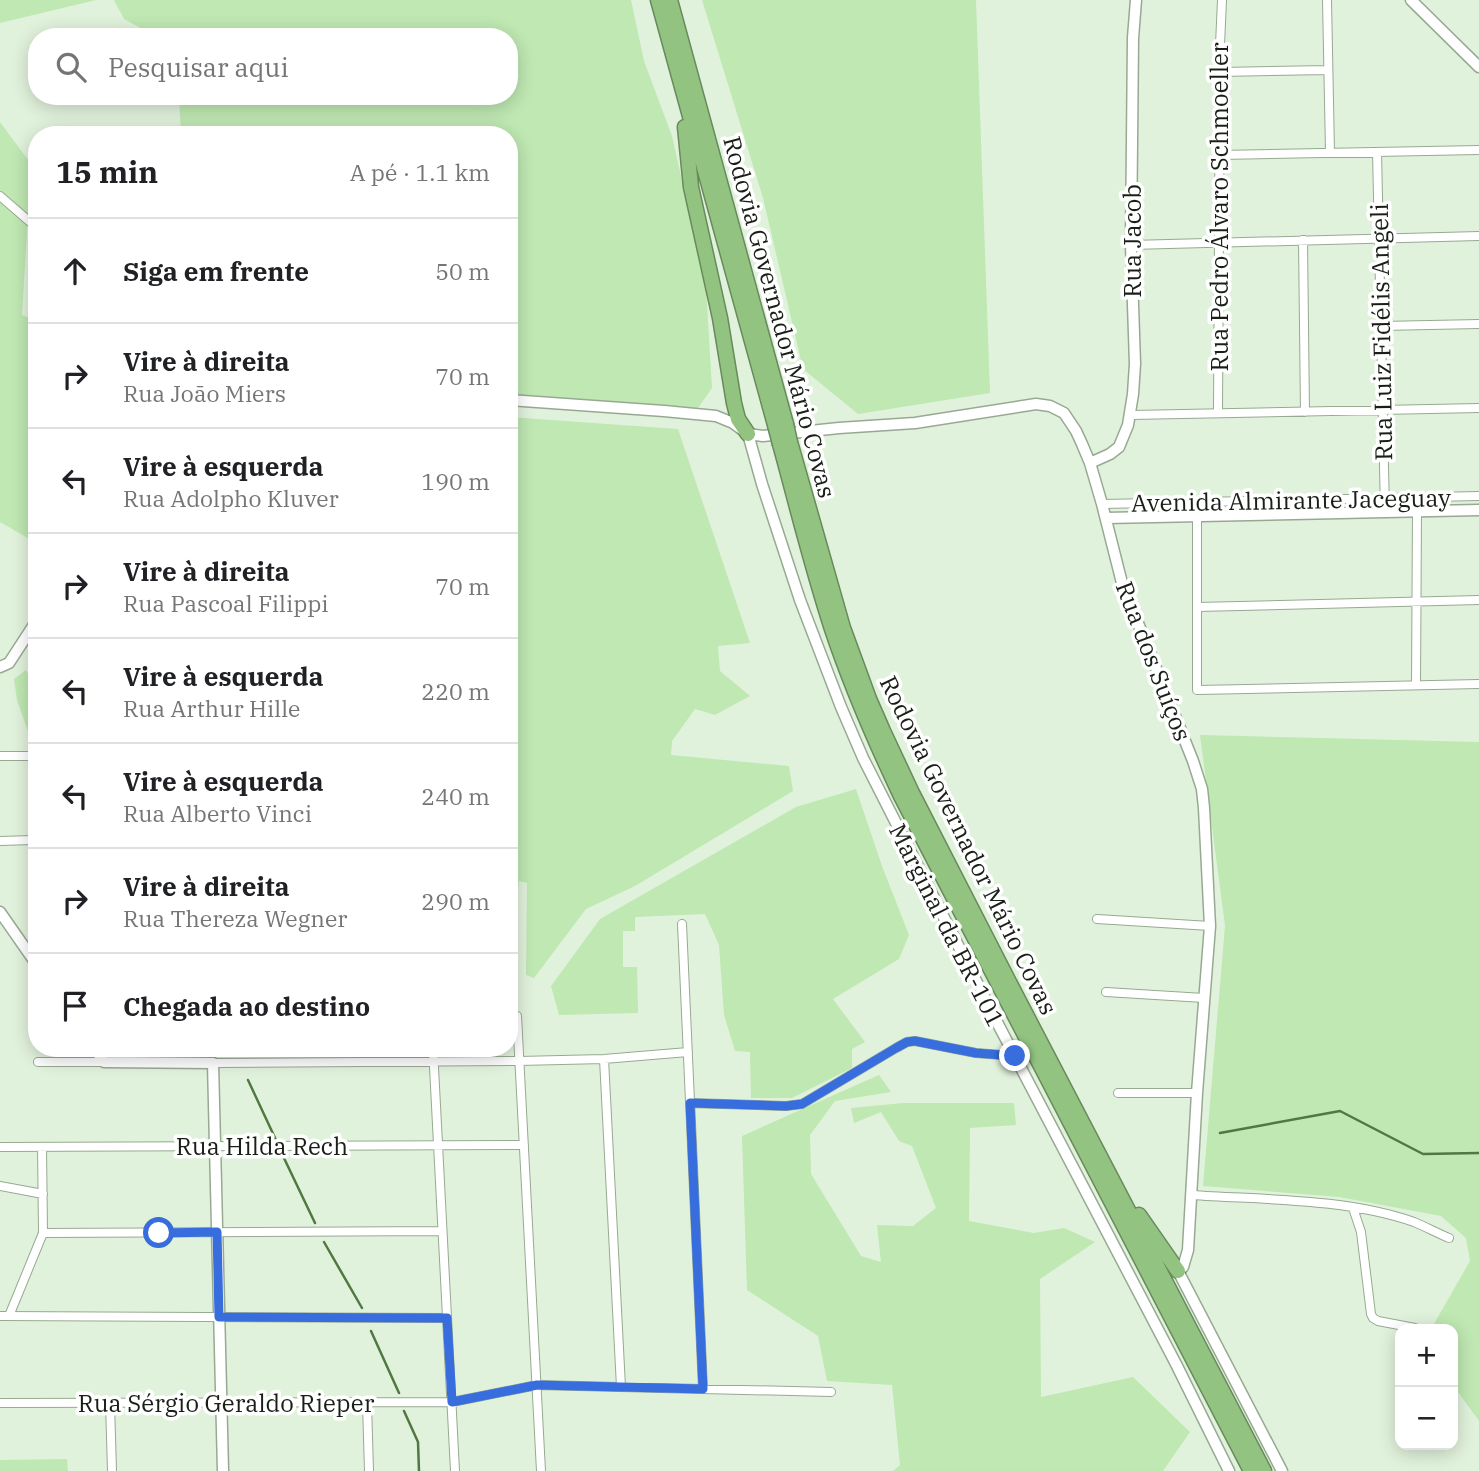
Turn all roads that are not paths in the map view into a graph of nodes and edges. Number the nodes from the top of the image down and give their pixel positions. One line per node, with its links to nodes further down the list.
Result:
1 (658, 0): 10 (highway, Rodovia Governador Mário Covas)
2 (670, 0): 32 (highway, Rodovia Governador Mário Covas)
3 (1136, 0): 21 (street, Rua Jacob)
4 (1222, 0): 9 (street, Rua Pedro Álvaro Schmoeller)
5 (1327, 0): 8 (street)
6 (1412, 0): 7 (street)
7 (1479, 68)
8 (1328, 70): 9 (street); 12 (street)
9 (1220, 72): 14 (street, Rua Pedro Álvaro Schmoeller)
10 (681, 87): 25 (highway); 32 (highway, Rodovia Governador Mário Covas)
11 (1479, 150): 13 (street)
12 (1330, 152): 13 (street); 14 (street)
13 (1377, 152): 18 (street, Rua Luiz Fidélis Angeli)
14 (1219, 155): 20 (street, Rua Pedro Álvaro Schmoeller)
15 (0, 196): 16 (street)
16 (28, 220)
17 (1479, 236): 18 (street)
18 (1379, 239): 19 (street); 23 (street, Rua Luiz Fidélis Angeli)
19 (1303, 240): 20 (street); 28 (street)
20 (1219, 243): 21 (street); 29 (street, Rua Pedro Álvaro Schmoeller)
21 (1131, 244): 30 (street, Rua Jacob)
22 (1479, 324): 23 (street)
23 (1381, 326): 27 (street, Rua Luiz Fidélis Angeli)
24 (518, 401): 31 (street, Rua dos Suíços)
25 (734, 403): 31 (street); 33 (highway)
26 (1479, 408): 27 (street)
27 (1382, 410): 28 (street); 37 (street, Rua Luiz Fidélis Angeli)
28 (1305, 412): 29 (street)
29 (1218, 413): 30 (street)
30 (1131, 415): 35 (street, Rua Jacob)
31 (716, 416): 33 (street, Rua dos Suíços)
32 (780, 425): 34 (highway, Rodovia Governador Mário Covas, bridge)
33 (748, 434): 35 (street, Rua dos Suíços); 65 (street, Marginal da BR-101)
34 (785, 443): 82 (highway, Rodovia Governador Mário Covas); 111 (highway, Rodovia Governador Mário Covas)
35 (1090, 463): 38 (street, Rua dos Suíços)
36 (1479, 496): 37 (street, Avenida Almirante Jaceguay)
37 (1384, 498): 38 (street, Avenida Almirante Jaceguay); 41 (street, Rua Luiz Fidélis Angeli)
38 (1102, 504): 43 (street, Rua dos Suíços)
39 (1479, 510): 40 (street, Avenida Almirante Jaceguay)
40 (1417, 511): 41 (street, Avenida Almirante Jaceguay); 45 (street)
41 (1385, 512): 42 (street, Avenida Almirante Jaceguay)
42 (1196, 516): 43 (street, Avenida Almirante Jaceguay); 46 (street)
43 (1106, 518): 59 (street, Rua dos Suíços)
44 (1479, 600): 45 (street)
45 (1417, 602): 46 (street); 50 (street)
46 (1196, 607): 50 (street)
47 (28, 634): 48 (street)
48 (0, 667)
49 (1479, 684): 50 (street)
50 (1416, 685)
51 (0, 756): 52 (street)
52 (27, 756)
53 (28, 840): 54 (street)
54 (0, 841)
55 (0, 912): 58 (street)
56 (1097, 919): 59 (street)
57 (682, 924): 64 (street)
58 (5, 925): 60 (street)
59 (1210, 926): 62 (street, Rua dos Suíços)
60 (28, 954)
61 (1106, 992): 62 (street)
62 (1204, 998): 75 (street, Rua dos Suíços)
63 (518, 1038): 70 (street)
64 (688, 1052): 68 (street); 76 (street)
65 (1015, 1056): 76 (street); 110 (street, Marginal da BR-101)
66 (100, 1057): 72 (street)
67 (433, 1057): 69 (street)
68 (604, 1059): 70 (street); 97 (street)
69 (433, 1061): 70 (street); 73 (street); 77 (street)
70 (519, 1061): 78 (street)
71 (38, 1062): 72 (street)
72 (104, 1062): 73 (street)
73 (213, 1063): 81 (street)
74 (1118, 1093): 75 (street)
75 (1197, 1093): 85 (street, Rua dos Suíços)
76 (690, 1103): 98 (street)
77 (438, 1146): 78 (street, Rua Hilda Rech); 81 (street, Rua Hilda Rech); 87 (street)
78 (524, 1146): 96 (street)
79 (0, 1147): 80 (street, Rua Hilda Rech)
80 (42, 1147): 81 (street, Rua Hilda Rech); 84 (street)
81 (215, 1147): 88 (street)
82 (1102, 1161): 91 (highway); 112 (highway, Rodovia Governador Mário Covas)
83 (0, 1186): 84 (street)
84 (43, 1194): 89 (street)
85 (1192, 1195): 86 (street); 91 (street, Rua dos Suíços)
86 (1353, 1208): 90 (street); 95 (street)
87 (442, 1231): 88 (street); 94 (street)
88 (217, 1232): 89 (street); 93 (street)
89 (43, 1233): 92 (street)
90 (1449, 1238)
91 (1178, 1271): 113 (street)
92 (4, 1316): 93 (street)
93 (219, 1317): 94 (street); 103 (street)
94 (447, 1318): 100 (street)
95 (1395, 1324)
96 (537, 1385): 97 (street, Rua Sérgio Geraldo Rieper); 100 (street, Rua Sérgio Geraldo Rieper); 109 (street)
97 (621, 1387): 98 (street, Rua Sérgio Geraldo Rieper)
98 (703, 1389): 99 (street, Rua Sérgio Geraldo Rieper)
99 (831, 1392)
100 (452, 1402): 104 (street, Rua Sérgio Geraldo Rieper); 108 (street)
101 (0, 1403): 102 (street, Rua Sérgio Geraldo Rieper)
102 (110, 1403): 103 (street, Rua Sérgio Geraldo Rieper); 105 (street)
103 (221, 1403): 104 (street, Rua Sérgio Geraldo Rieper); 106 (street)
104 (367, 1403): 107 (street)
105 (111, 1471)
106 (223, 1471)
107 (369, 1471)
108 (455, 1471)
109 (541, 1471)
110 (1229, 1471)
111 (1251, 1471)
112 (1264, 1471)
113 (1282, 1471)

